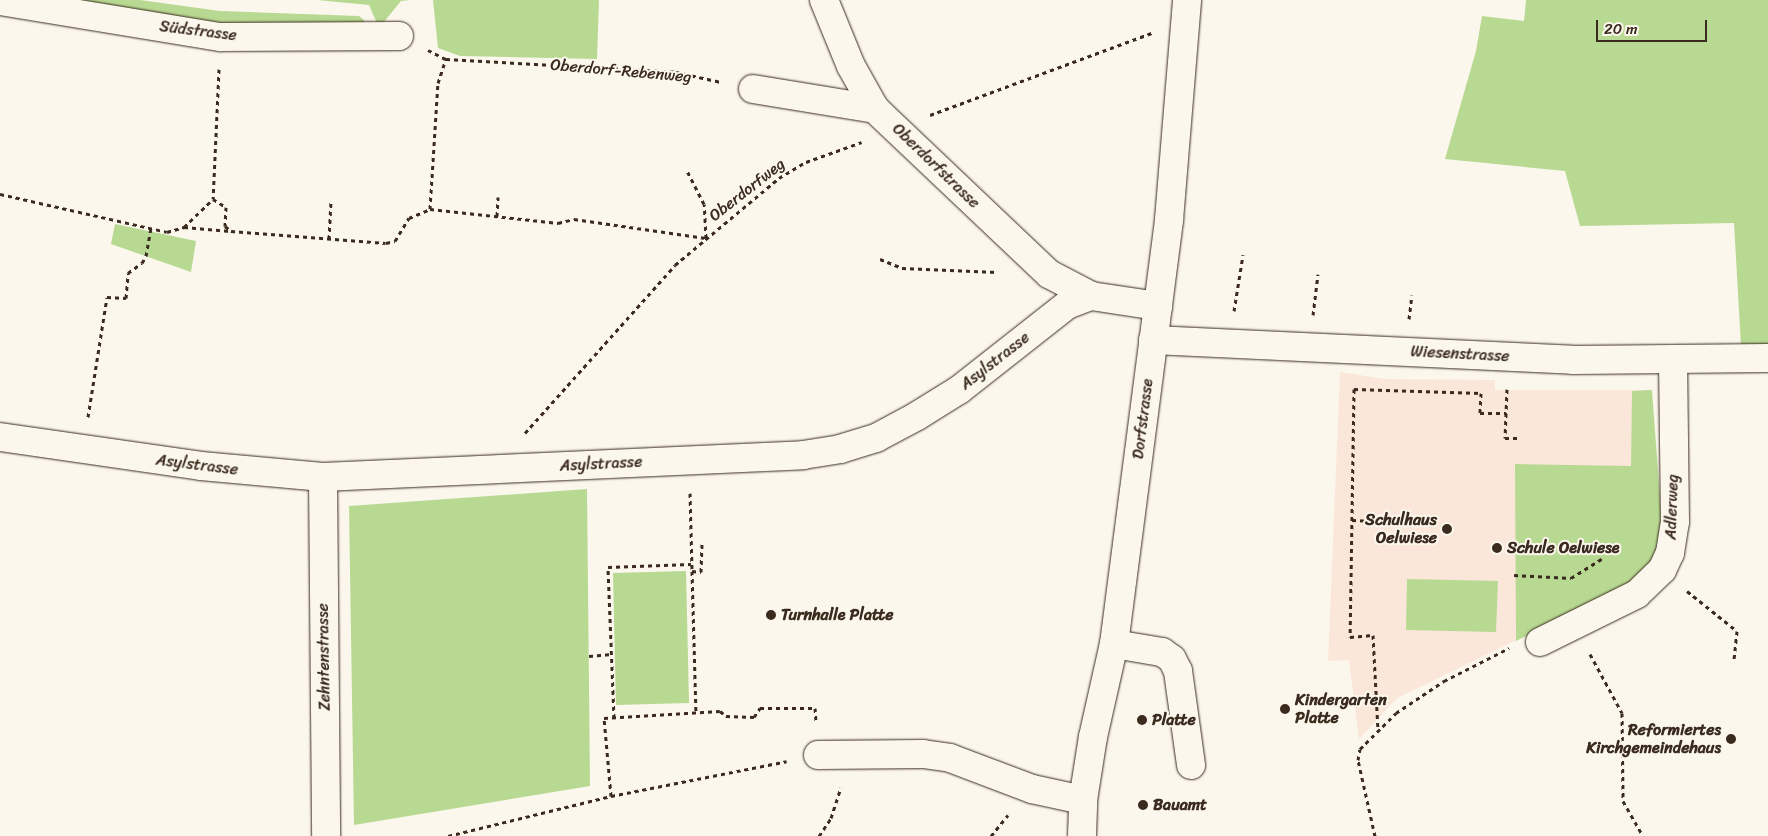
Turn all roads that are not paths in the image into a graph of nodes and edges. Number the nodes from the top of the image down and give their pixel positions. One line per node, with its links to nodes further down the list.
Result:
1 (824, 0): 6 (street, Oberdorfstrasse)
2 (1187, 0): 8 (street, Dorfstrasse)
3 (0, 1): 4 (street, Südstrasse)
4 (399, 36)
5 (754, 89): 6 (street)
6 (875, 108): 7 (street, Oberdorfstrasse)
7 (1091, 296): 8 (street, Asylstrasse); 13 (street, Asylstrasse)
8 (1158, 306): 9 (street, Dorfstrasse)
9 (1153, 340): 11 (street, Wiesenstrasse); 15 (street, Dorfstrasse)
10 (1768, 358): 11 (street, Wiesenstrasse)
11 (1673, 360): 14 (street, Adlerweg)
12 (0, 437): 13 (street, Asylstrasse)
13 (323, 477): 19 (street, Zehntenstrasse)
14 (1540, 642)
15 (1114, 644): 17 (street); 18 (street, Dorfstrasse)
16 (818, 755): 18 (street)
17 (1191, 765)
18 (1083, 800): 20 (street, Dorfstrasse)
19 (326, 836)
20 (1082, 836)

